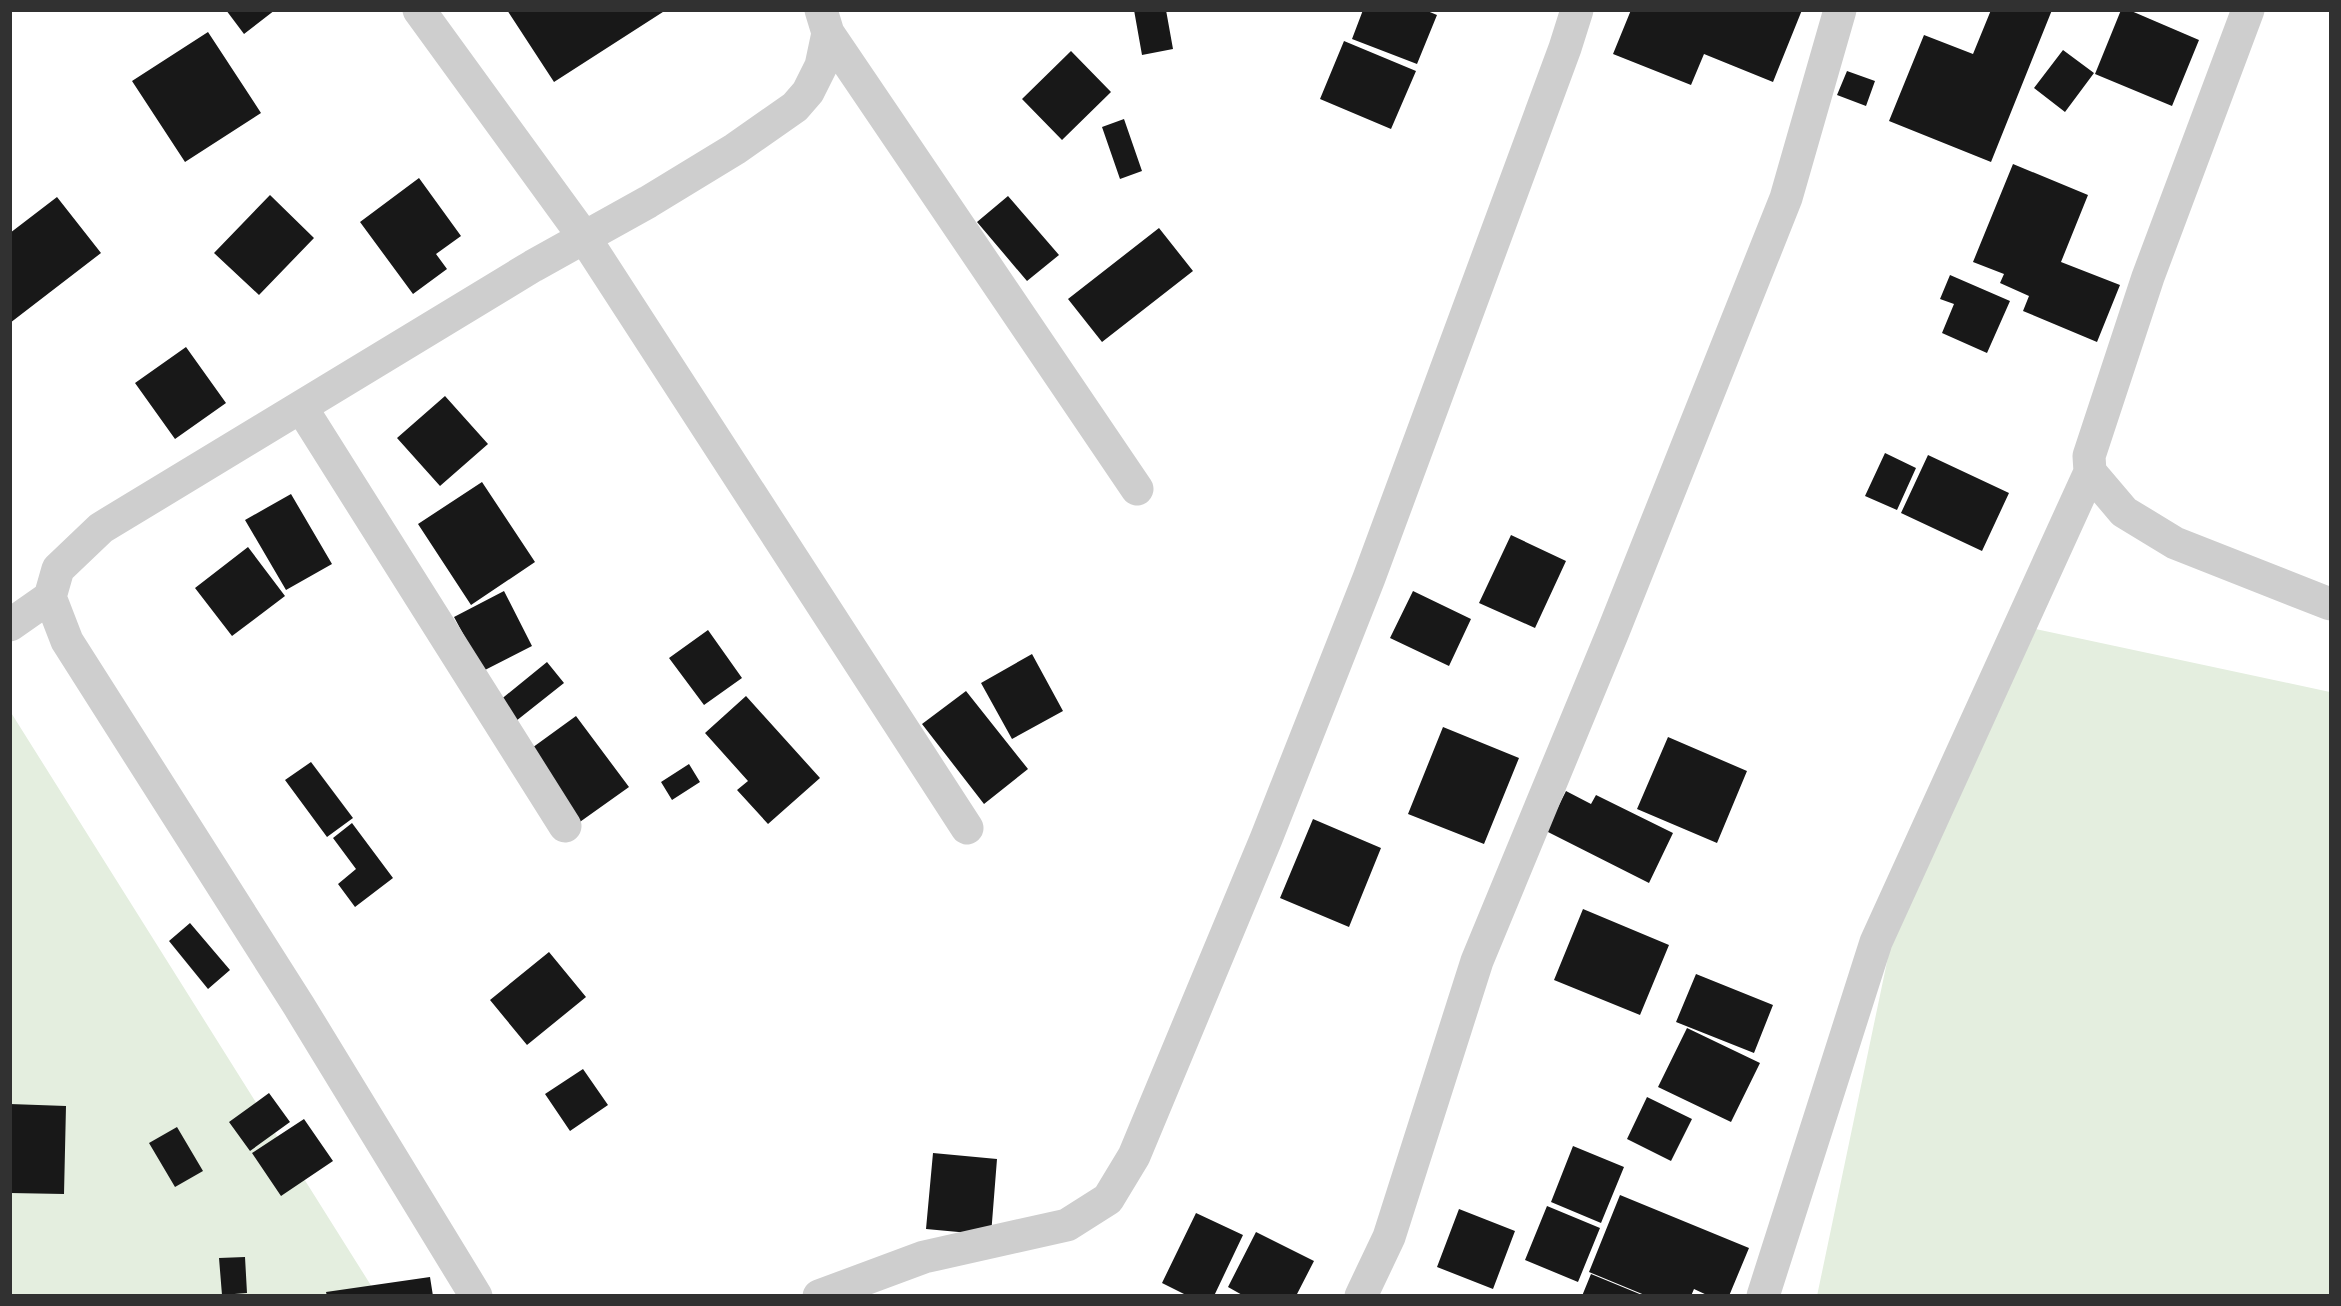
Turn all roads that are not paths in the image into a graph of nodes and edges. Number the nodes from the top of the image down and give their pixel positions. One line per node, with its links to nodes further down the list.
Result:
1 (419, 10): 6 (street)
2 (1577, 10): 16 (street)
3 (1840, 10): 17 (street)
4 (2248, 10): 8 (street)
5 (824, 22): 6 (street); 9 (street)
6 (584, 237): 7 (street); 14 (street)
7 (301, 406): 10 (street); 13 (street)
8 (2090, 472): 11 (street); 18 (street)
9 (1137, 489)
10 (50, 597): 12 (street); 15 (street)
11 (2331, 604)
12 (10, 625)
13 (565, 826)
14 (967, 828)
15 (476, 1296)
16 (819, 1296)
17 (1361, 1296)
18 (1763, 1296)

